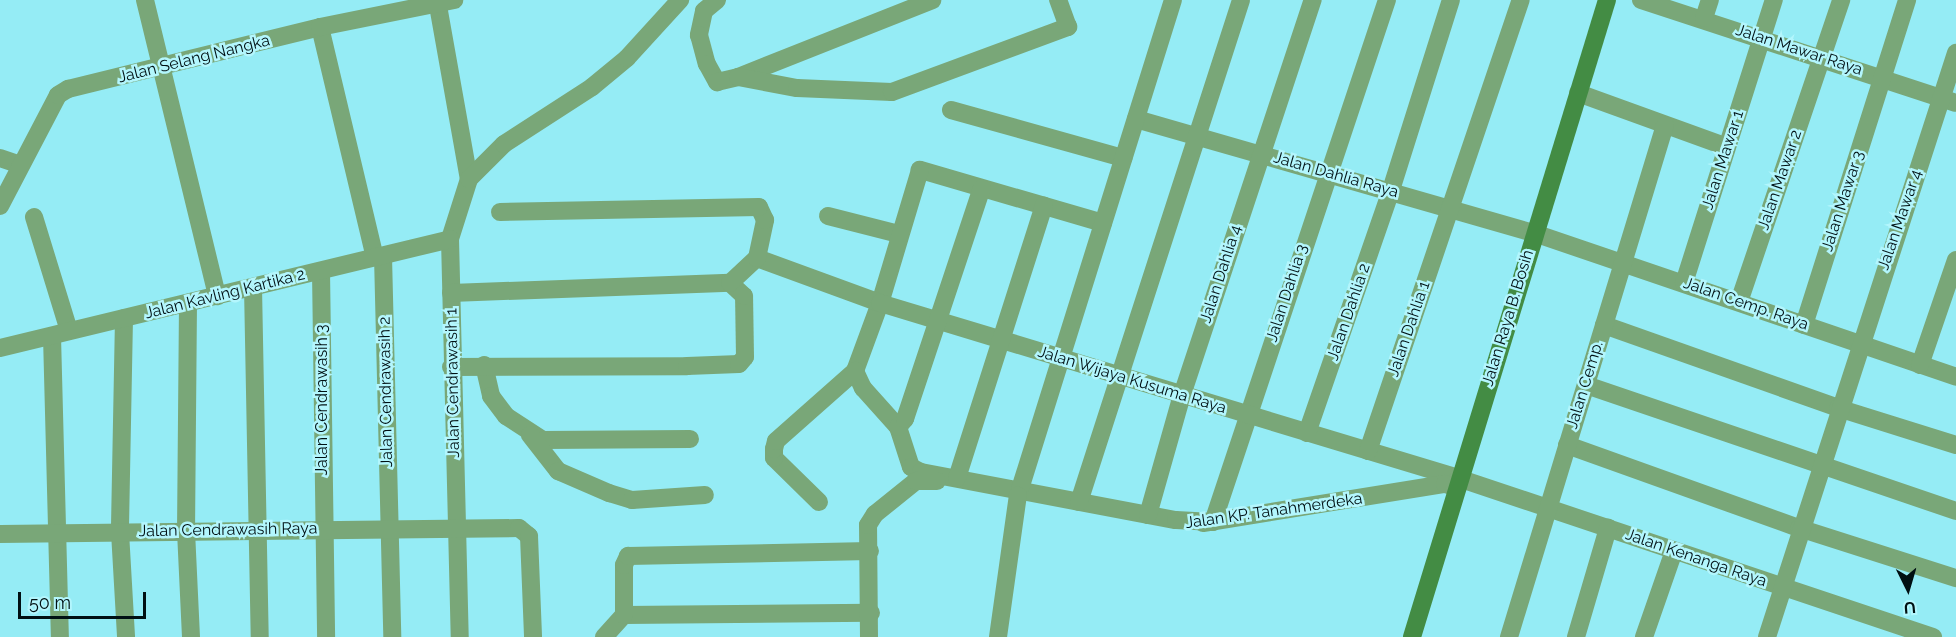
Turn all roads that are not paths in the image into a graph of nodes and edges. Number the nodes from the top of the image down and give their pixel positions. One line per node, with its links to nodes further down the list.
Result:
1 (145, 0): 24 (street)
2 (680, 0): 39 (street)
3 (717, 0): 25 (street)
4 (932, 0): 25 (street)
5 (1058, 0): 25 (street)
6 (1173, 0): 30 (street)
7 (1241, 0): 32 (street)
8 (1313, 0): 34 (street, Jalan Dahlia 4)
9 (1387, 0): 38 (street, Jalan Dahlia 3)
10 (1451, 0): 41 (street, Jalan Dahlia 2)
11 (1521, 0): 44 (street, Jalan Dahlia 1)
12 (1607, 0): 27 (main road, Jalan Raya B. Bosih)
13 (1641, 0): 19 (street, Jalan Mawar Raya)
14 (1710, 0): 19 (street)
15 (1774, 0): 21 (street, Jalan Mawar 1)
16 (1841, 0): 23 (street, Jalan Mawar 2)
17 (1907, 0): 26 (street, Jalan Mawar 3)
18 (443, 1): 20 (street, Jalan Selang Nangka); 39 (street)
19 (1704, 18): 21 (street, Jalan Mawar Raya)
20 (320, 27): 24 (street, Jalan Selang Nangka); 52 (street, Jalan Cendrawasih 2)
21 (1762, 38): 23 (street, Jalan Mawar Raya); 33 (street, Jalan Mawar 1)
22 (1956, 53): 28 (street, Jalan Mawar 4)
23 (1822, 58): 26 (street, Jalan Mawar Raya); 62 (street, Jalan Mawar 2)
24 (160, 69): 37 (street, Jalan Selang Nangka); 61 (street)
25 (738, 77)
26 (1882, 78): 28 (street, Jalan Mawar Raya); 68 (street, Jalan Mawar 3)
27 (1578, 93): 31 (street); 49 (main road, Jalan Raya B. Bosih)
28 (1949, 100): 71 (street, Jalan Mawar 4)
29 (951, 110): 36 (street)
30 (1136, 119): 32 (street, Jalan Dahlia Raya); 36 (street)
31 (1665, 125): 33 (street); 55 (street, Jalan Cemp.)
32 (1199, 136): 34 (street, Jalan Dahlia Raya); 78 (street)
33 (1727, 147): 58 (street, Jalan Mawar 1)
34 (1260, 153): 38 (street, Jalan Dahlia Raya); 81 (street, Jalan Dahlia 4)
35 (0, 158): 37 (street)
36 (1123, 158): 48 (street)
37 (20, 165): 42 (street, Jalan Selang Nangka)
38 (1326, 172): 41 (street, Jalan Dahlia Raya); 83 (street, Jalan Dahlia 3)
39 (469, 179): 51 (street, Jalan Cendrawasih 1)
40 (982, 188): 43 (street); 50 (street); 66 (street)
41 (1391, 190): 44 (street, Jalan Dahlia Raya); 86 (street, Jalan Dahlia 2)
42 (0, 206)
43 (1044, 206): 48 (street); 70 (street)
44 (1451, 207): 49 (street, Jalan Dahlia Raya); 90 (street, Jalan Dahlia 1)
45 (500, 212): 53 (street)
46 (828, 216): 50 (street)
47 (34, 217): 69 (street)
48 (1103, 223): 73 (street)
49 (1534, 233): 55 (street, Jalan Cemp. Raya); 94 (main road, Jalan Raya B. Bosih)
50 (899, 234): 64 (street)
51 (450, 239): 52 (street, Jalan Kavling Kartika 2); 60 (street, Jalan Cendrawasih 1)
52 (379, 256): 56 (street, Jalan Kavling Kartika 2); 104 (street, Jalan Cendrawasih 2)
53 (757, 258): 57 (street); 64 (street, Jalan Wijaya Kusuma Raya)
54 (1956, 260): 75 (street)
55 (1623, 262): 58 (street, Jalan Cemp. Raya); 67 (street, Jalan Cemp.)
56 (321, 271): 59 (street, Jalan Kavling Kartika 2); 107 (street, Jalan Cendrawasih 3)
57 (730, 283): 60 (street); 74 (street)
58 (1684, 283): 62 (street, Jalan Cemp. Raya)
59 (253, 287): 61 (street, Jalan Kavling Kartika 2); 108 (street)
60 (451, 293): 76 (street, Jalan Cendrawasih 1)
61 (217, 296): 63 (street, Jalan Kavling Kartika 2)
62 (1739, 302): 68 (street, Jalan Cemp. Raya)
63 (188, 303): 65 (street, Jalan Kavling Kartika 2); 109 (street)
64 (880, 303): 66 (street, Jalan Wijaya Kusuma Raya); 77 (street)
65 (124, 318): 69 (street, Jalan Kavling Kartika 2); 110 (street)
66 (936, 321): 70 (street, Jalan Wijaya Kusuma Raya); 84 (street)
67 (1604, 325): 80 (street, Jalan Cemp.); 82 (street)
68 (1804, 325): 71 (street, Jalan Cemp. Raya)
69 (61, 334): 72 (street, Jalan Kavling Kartika 2); 111 (street)
70 (999, 340): 73 (street, Jalan Wijaya Kusuma Raya); 93 (street)
71 (1859, 343): 75 (street, Jalan Cemp. Raya); 82 (street, Jalan Mawar 4)
72 (0, 348)
73 (1061, 358): 78 (street, Jalan Wijaya Kusuma Raya); 95 (street)
74 (484, 365): 76 (street); 85 (street)
75 (1920, 365): 79 (street, Jalan Cemp. Raya)
76 (451, 367): 103 (street, Jalan Cendrawasih 1)
77 (855, 371): 84 (street); 97 (street)
78 (1119, 376): 81 (street, Jalan Wijaya Kusuma Raya); 98 (street)
79 (1956, 377)
80 (1586, 385): 88 (street, Jalan Cemp.); 91 (street)
81 (1182, 395): 83 (street, Jalan Wijaya Kusuma Raya); 101 (street, Jalan Dahlia 4)
82 (1838, 408): 89 (street); 91 (street, Jalan Mawar 4)
83 (1247, 415): 86 (street, Jalan Wijaya Kusuma Raya); 102 (street, Jalan Dahlia 3)
84 (898, 427): 92 (street)
85 (529, 433): 87 (street); 96 (street)
86 (1307, 433): 90 (street, Jalan Wijaya Kusuma Raya)
87 (690, 439)
88 (1567, 445): 99 (street, Jalan Cemp.); 106 (street)
89 (1956, 445)
90 (1368, 451): 94 (street, Jalan Wijaya Kusuma Raya)
91 (1819, 467): 100 (street); 106 (street, Jalan Mawar 4)
92 (914, 474): 93 (street); 95 (street, Jalan KP. Tanahmerdeka); 114 (street)
93 (957, 478): 95 (street)
94 (1457, 483): 99 (street, Jalan Kenanga Raya); 102 (street, Jalan KP. Tanahmerdeka); 130 (main road, Jalan Raya B. Bosih)
95 (1019, 492): 98 (street); 102 (street, Jalan KP. Tanahmerdeka); 129 (street)
96 (705, 495)
97 (819, 502)
98 (1079, 502): 101 (street)
99 (1548, 508): 105 (street, Jalan Kenanga Raya); 131 (street, Jalan Cemp.)
100 (1956, 511)
101 (1148, 514): 102 (street)
102 (1213, 522)
103 (456, 527): 104 (street, Jalan Cendrawasih Raya); 125 (street, Jalan Cendrawasih 1); 126 (street, Jalan Cendrawasih Raya)
104 (389, 528): 107 (street, Jalan Cendrawasih Raya); 124 (street, Jalan Cendrawasih 2)
105 (1608, 528): 113 (street, Jalan Kenanga Raya); 132 (street)
106 (1799, 528): 115 (street); 116 (street, Jalan Mawar 4)
107 (323, 529): 108 (street, Jalan Cendrawasih Raya); 123 (street, Jalan Cendrawasih 3)
108 (258, 530): 109 (street, Jalan Cendrawasih Raya); 122 (street)
109 (186, 531): 110 (street, Jalan Cendrawasih Raya); 121 (street)
110 (120, 532): 111 (street, Jalan Cendrawasih Raya); 120 (street)
111 (58, 533): 112 (street, Jalan Cendrawasih Raya); 119 (street)
112 (0, 534)
113 (1674, 550): 116 (street, Jalan Kenanga Raya); 133 (street)
114 (870, 551): 117 (street); 118 (street)
115 (1956, 578)
116 (1784, 587): 134 (street, Jalan Mawar 4); 135 (street, Jalan Kenanga Raya)
117 (871, 613): 118 (street); 128 (street)
118 (624, 615): 127 (street)
119 (60, 637)
120 (126, 637)
121 (191, 637)
122 (260, 637)
123 (326, 637)
124 (392, 637)
125 (460, 637)
126 (533, 637)
127 (604, 637)
128 (869, 637)
129 (998, 637)
130 (1412, 637)
131 (1509, 637)
132 (1576, 637)
133 (1644, 637)
134 (1767, 637)
135 (1933, 637)

